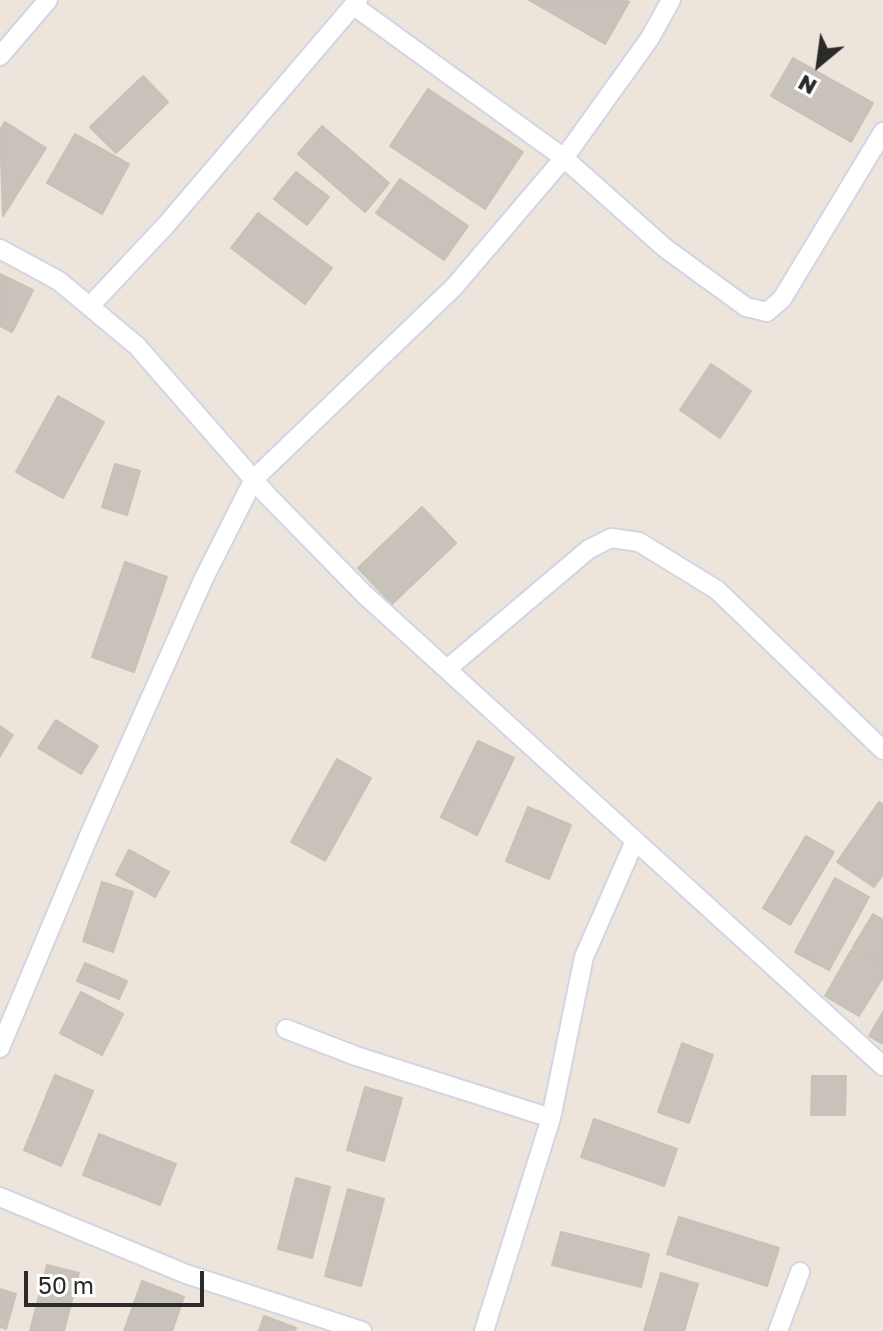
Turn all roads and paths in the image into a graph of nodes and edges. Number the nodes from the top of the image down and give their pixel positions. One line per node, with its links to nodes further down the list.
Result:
1 (48, 0): 4 (street)
2 (671, 0): 6 (street)
3 (356, 3): 6 (street); 8 (street)
4 (0, 56)
5 (883, 132): 6 (street)
6 (564, 158): 9 (street)
7 (0, 249): 8 (street)
8 (90, 306): 9 (street)
9 (254, 479): 10 (street); 14 (street)
10 (447, 669): 11 (street); 12 (street)
11 (883, 750)
12 (634, 843): 15 (street); 16 (street)
13 (286, 1029): 16 (street)
14 (0, 1048)
15 (883, 1066)
16 (551, 1118): 20 (street)
17 (0, 1197): 19 (street)
18 (800, 1272): 21 (street)
19 (362, 1331)
20 (484, 1331)
21 (778, 1331)

